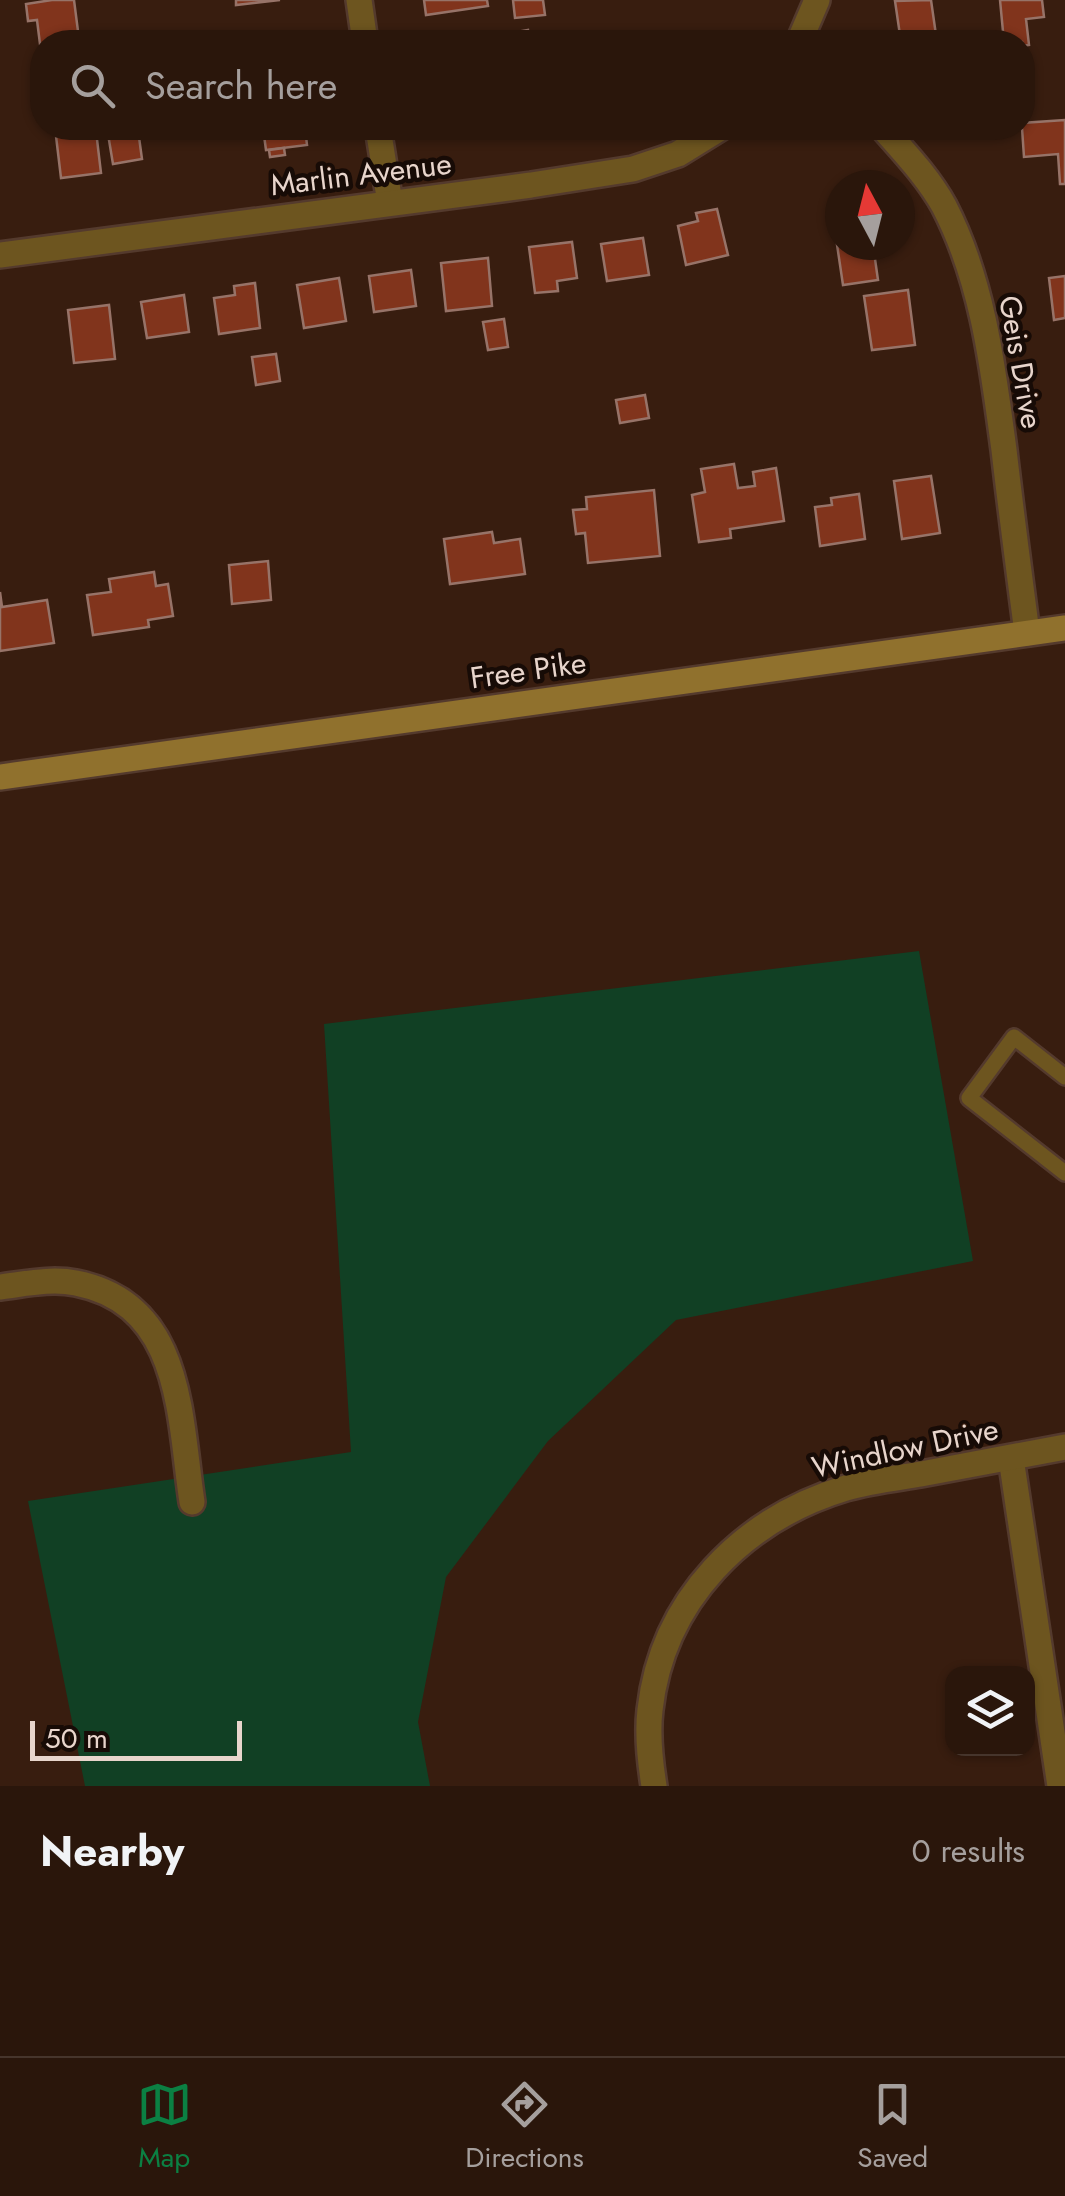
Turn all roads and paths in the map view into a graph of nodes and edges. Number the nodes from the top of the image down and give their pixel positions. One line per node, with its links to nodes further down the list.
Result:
1 (359, 0): 3 (street)
2 (817, 0): 4 (street)
3 (363, 30)
4 (804, 30)
5 (380, 140): 8 (street)
6 (701, 140): 8 (street, Marlin Avenue)
7 (894, 140): 11 (street, Geis Drive)
8 (390, 202): 9 (street, Marlin Avenue)
9 (0, 255)
10 (1065, 628): 11 (main road, Free Pike)
11 (1026, 633): 12 (main road, Free Pike)
12 (0, 777)
13 (1065, 1077): 14 (lane)
14 (1065, 1173)
15 (0, 1287): 18 (street)
16 (1065, 1448): 17 (street, Windlow Drive)
17 (1011, 1458): 19 (street, Windlow Drive); 20 (street)
18 (192, 1502)
19 (654, 1786)
20 (1060, 1786)

